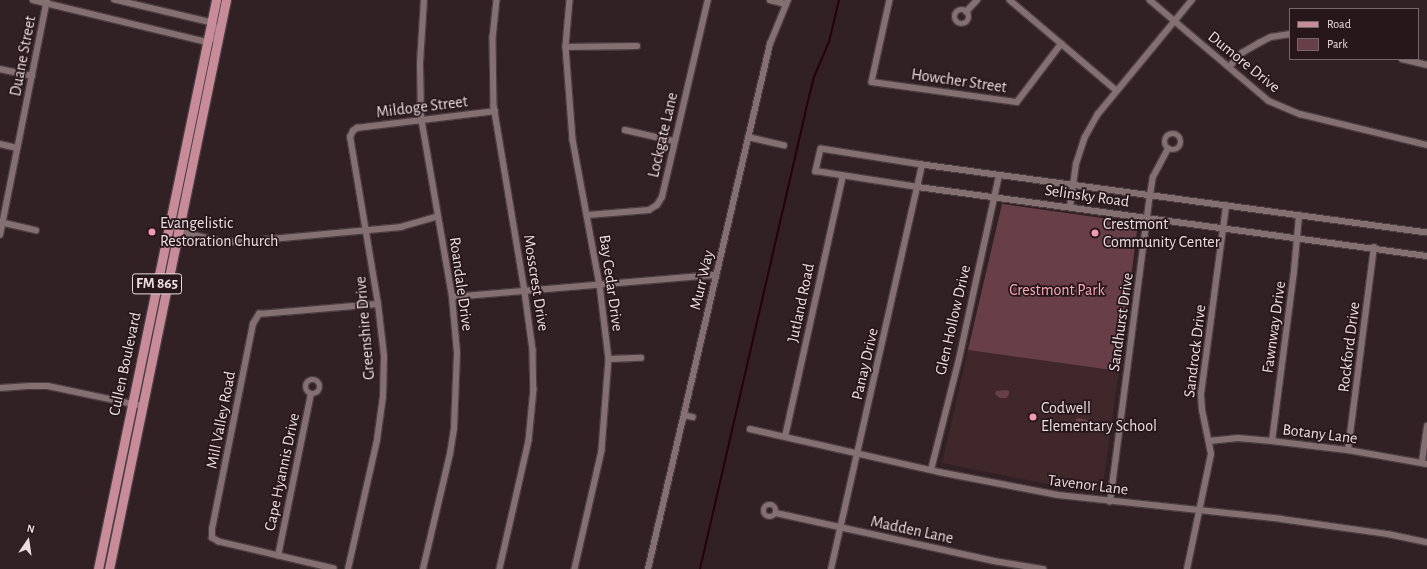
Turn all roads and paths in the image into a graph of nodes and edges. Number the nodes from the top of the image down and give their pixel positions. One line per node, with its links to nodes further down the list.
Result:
1 (33, 0): 15 (street)
2 (114, 0): 19 (street)
3 (216, 0): 19 (main road, Cullen Boulevard / FM 865)
4 (226, 0): 21 (main road, Cullen Boulevard / FM 865)
5 (424, 0): 33 (street, Roandale Drive)
6 (497, 0): 32 (street, Mosscrest Drive)
7 (570, 0): 25 (street, Bay Cedar Drive)
8 (708, 0): 37 (street, Lockgate Lane)
9 (770, 0): 16 (street)
10 (890, 0): 23 (street, Howcher Street)
11 (977, 0): 17 (street)
12 (1010, 0): 23 (street)
13 (1150, 0): 18 (street, Dumore Drive)
14 (1192, 0): 18 (street)
15 (47, 2): 22 (street); 30 (street, Duane Street)
16 (787, 2): 36 (street, Murr Way)
17 (966, 12)
18 (1175, 21): 28 (street, Dumore Drive); 31 (street)
19 (212, 23): 21 (street); 22 (main road, Cullen Boulevard / FM 865)
20 (1289, 34): 28 (street)
21 (219, 35): 22 (street); 38 (main road, Cullen Boulevard / FM 865)
22 (207, 42): 38 (main road, Cullen Boulevard / FM 865)
23 (1062, 44): 31 (street)
24 (637, 46): 25 (street)
25 (566, 47): 53 (street, Bay Cedar Drive)
26 (1406, 60): 27 (street)
27 (1427, 65)
28 (1229, 67): 41 (street, Dumore Drive)
29 (0, 69): 30 (street)
30 (32, 76): 42 (street, Duane Street)
31 (1116, 90): 47 (street)
32 (496, 112): 33 (street, Mildoge Street); 70 (street, Mosscrest Drive)
33 (422, 120): 35 (street, Mildoge Street); 55 (street, Roandale Drive)
34 (626, 130): 37 (street)
35 (353, 131): 62 (street, Greenshire Drive)
36 (748, 137): 40 (street); 68 (street, Murr Way)
37 (674, 141): 53 (street, Lockgate Lane)
38 (192, 143): 59 (main road, Cullen Boulevard / FM 865); 61 (main road, Cullen Boulevard / FM 865)
39 (0, 144): 42 (street)
40 (784, 145)
41 (1427, 145)
42 (17, 148): 57 (street, Duane Street)
43 (1168, 149): 49 (street, Sandhurst Drive)
44 (922, 165): 45 (street, Selinsky Road); 46 (street, Selinsky Road); 48 (street, Panay Drive)
45 (999, 175): 47 (street, Selinsky Road); 50 (street, Glen Hollow Drive)
46 (842, 176): 48 (street, Selinsky Road); 85 (street, Jutland Road)
47 (1072, 184): 49 (street, Selinsky Road); 52 (street)
48 (918, 187): 50 (street, Selinsky Road); 89 (street, Panay Drive)
49 (1150, 195): 51 (street, Selinsky Road); 56 (street, Sandhurst Drive)
50 (994, 196): 52 (street, Selinsky Road); 91 (street, Glen Hollow Drive)
51 (1226, 206): 54 (street, Selinsky Road); 58 (street, Sandrock Drive)
52 (1070, 207): 56 (street, Selinsky Road)
53 (588, 215): 69 (street, Bay Cedar Drive)
54 (1299, 216): 63 (street, Selinsky Road); 65 (street, Fawnway Drive)
55 (437, 217): 62 (street); 71 (street, Roandale Drive)
56 (1148, 218): 58 (street, Selinsky Road); 92 (street, Sandhurst Drive)
57 (1, 222): 60 (street); 64 (street, Duane Street)
58 (1224, 228): 65 (street, Selinsky Road); 86 (street, Sandrock Drive)
59 (168, 229): 61 (street); 73 (main road, Cullen Boulevard / FM 865)
60 (36, 230)
61 (178, 232): 62 (street); 74 (main road, Cullen Boulevard / FM 865)
62 (366, 232): 72 (street, Greenshire Drive)
63 (1427, 233)
64 (0, 235)
65 (1296, 239): 66 (street, Selinsky Road); 87 (street, Fawnway Drive)
66 (1374, 248): 67 (street, Selinsky Road); 88 (street, Rockford Drive)
67 (1427, 255)
68 (716, 275): 69 (street); 81 (street, Murr Way)
69 (600, 285): 70 (street); 76 (street, Bay Cedar Drive)
70 (525, 292): 71 (street); 105 (street, Mosscrest Drive)
71 (452, 297): 104 (street, Roandale Drive)
72 (378, 304): 99 (street, Mill Valley Road); 103 (street, Greenshire Drive)
73 (151, 312): 74 (main road); 79 (main road, Cullen Boulevard / FM 865)
74 (161, 315): 80 (main road, Cullen Boulevard / FM 865)
75 (641, 358): 76 (street)
76 (609, 359): 106 (street, Bay Cedar Drive)
77 (0, 388): 79 (street)
78 (311, 394): 99 (street, Cape Hyannis Drive)
79 (132, 404): 80 (street); 95 (main road, Cullen Boulevard / FM 865)
80 (143, 406): 96 (main road, Cullen Boulevard / FM 865)
81 (684, 415): 82 (street); 107 (street, Murr Way)
82 (694, 417)
83 (1427, 426): 90 (street)
84 (750, 429): 85 (street, Tavenor Lane)
85 (786, 436): 89 (street, Tavenor Lane)
86 (1209, 441): 87 (street, Botany Lane); 93 (street, Sandrock Drive)
87 (1272, 441): 88 (street, Botany Lane)
88 (1348, 450): 90 (street, Botany Lane)
89 (858, 453): 91 (street, Tavenor Lane); 97 (street, Panay Drive)
90 (1425, 463)
91 (931, 470): 92 (street, Tavenor Lane)
92 (1110, 502): 93 (street, Tavenor Lane)
93 (1199, 510): 98 (street, Tavenor Lane); 110 (street, Sandrock Drive)
94 (776, 513): 97 (street, Madden Lane)
95 (108, 516): 96 (main road); 100 (main road, Cullen Boulevard / FM 865)
96 (120, 518): 101 (main road, Cullen Boulevard / FM 865)
97 (841, 527): 108 (street, Panay Drive); 109 (street, Madden Lane)
98 (1427, 542)
99 (278, 556): 102 (street)
100 (98, 569)
101 (109, 569)
102 (334, 569)
103 (348, 569)
104 (424, 569)
105 (500, 569)
106 (575, 569)
107 (648, 569)
108 (832, 569)
109 (1043, 569)
110 (1187, 569)

